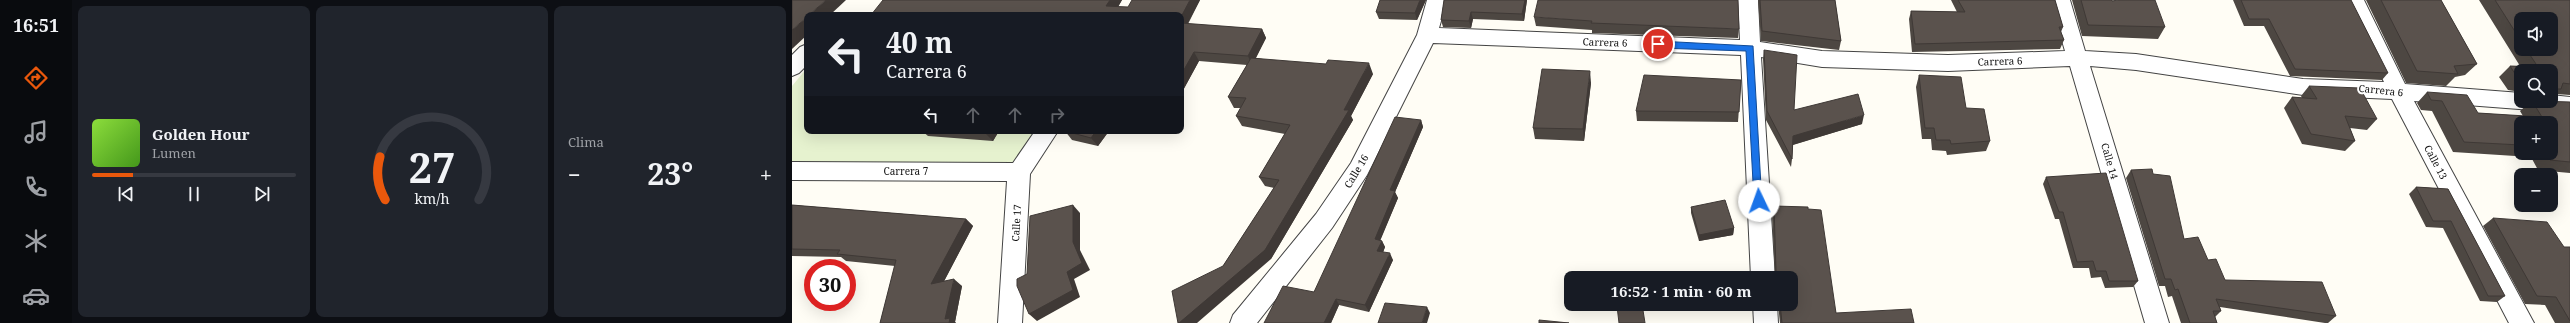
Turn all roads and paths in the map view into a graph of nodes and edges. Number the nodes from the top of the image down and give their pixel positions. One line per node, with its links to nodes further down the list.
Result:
1 (1437, 0): 5 (street, Calle 16)
2 (1748, 0): 6 (street)
3 (2060, 0): 8 (street, Calle 14)
4 (2354, 0): 10 (street, Calle 13)
5 (1427, 35): 6 (street, Carrera 6); 18 (street, Calle 16)
6 (1750, 48): 8 (street, Carrera 6); 15 (street)
7 (804, 55): 9 (street)
8 (2079, 58): 10 (street, Carrera 6); 20 (street, Calle 14)
9 (792, 68)
10 (2399, 92): 11 (street, Carrera 6); 21 (street, Calle 13)
11 (2570, 105)
12 (1045, 134): 14 (street)
13 (792, 171): 14 (street, Carrera 7)
14 (1019, 172): 17 (street, Calle 17)
15 (1764, 271)
16 (1765, 311): 19 (street)
17 (1010, 323)
18 (1242, 323)
19 (1766, 323)
20 (2157, 323)
21 (2522, 323)

